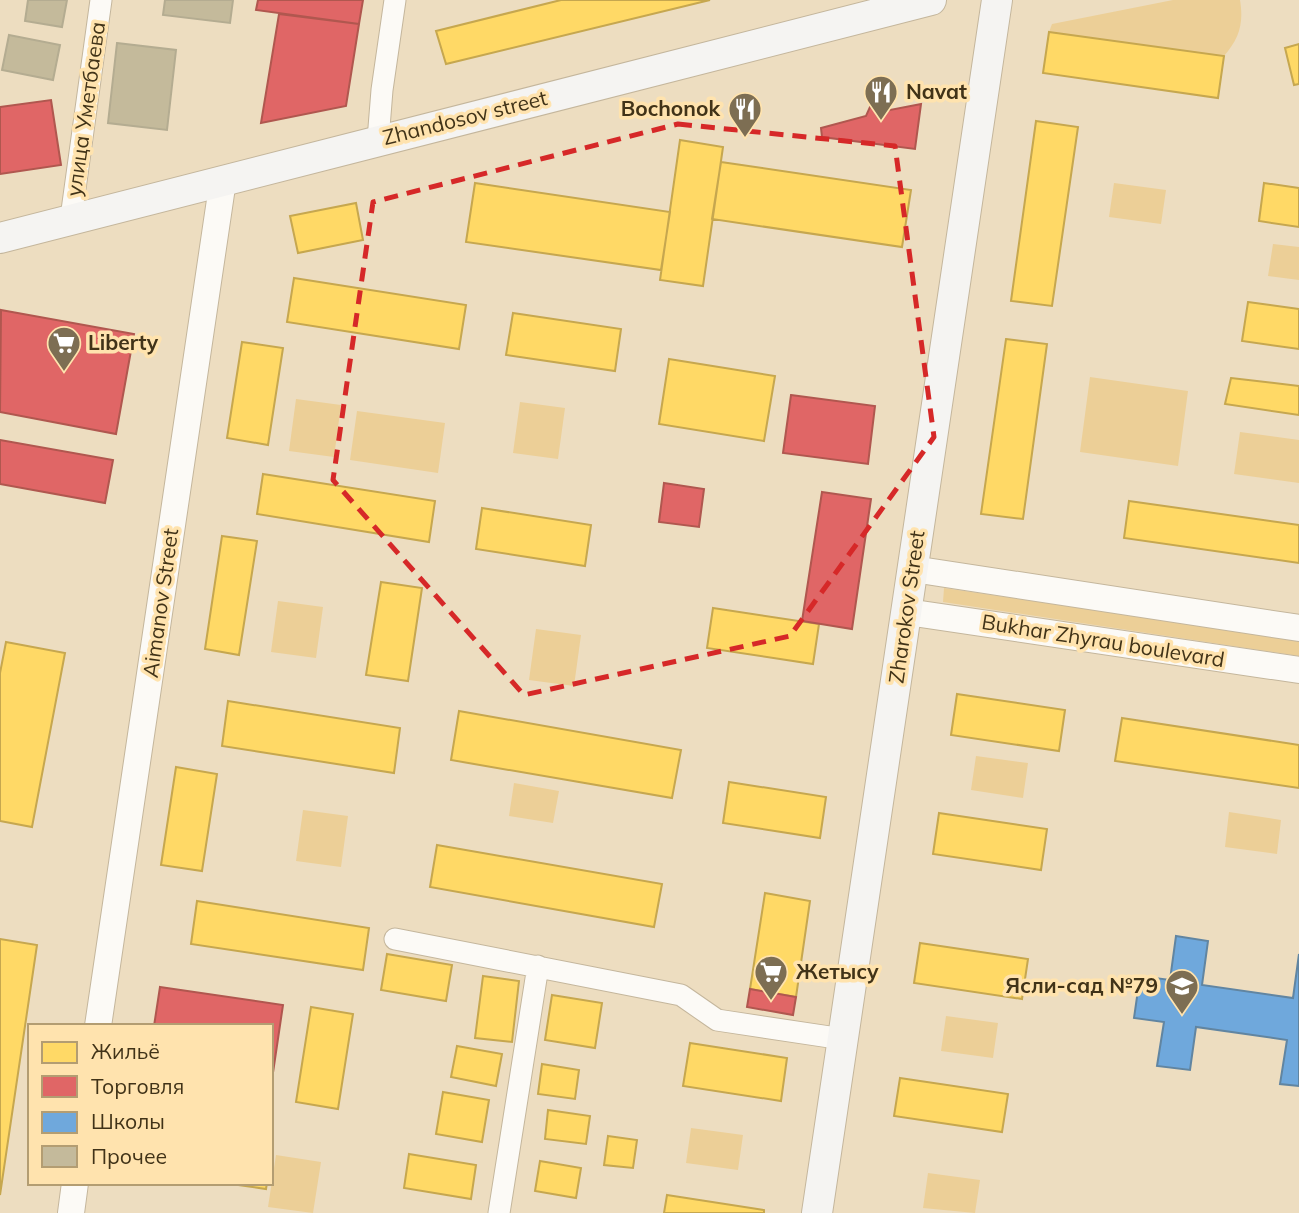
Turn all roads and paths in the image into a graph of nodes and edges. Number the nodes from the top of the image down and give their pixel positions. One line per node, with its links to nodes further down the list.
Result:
1 (101, 0): 7 (street, улица Уметбаева)
2 (395, 0): 5 (street)
3 (932, 0): 5 (main road, Zhandosov street)
4 (997, 0): 9 (main road, Zharokov Street)
5 (378, 140): 6 (main road, Zhandosov street)
6 (223, 180): 7 (main road, Zhandosov street); 15 (street, Aimanov Street)
7 (71, 218): 8 (main road, Zhandosov street)
8 (0, 237)
9 (913, 569): 10 (main road, Zharokov Street); 11 (street, Bukhar Zhyrau boulevard)
10 (906, 612): 12 (street, Bukhar Zhyrau boulevard); 16 (main road, Zharokov Street)
11 (1299, 628)
12 (1299, 670)
13 (395, 939): 14 (street)
14 (538, 966): 16 (street); 19 (street)
15 (98, 1024)
16 (843, 1039): 20 (main road, Zharokov Street)
17 (75, 1185): 18 (street)
18 (71, 1213)
19 (499, 1213)
20 (817, 1213)

